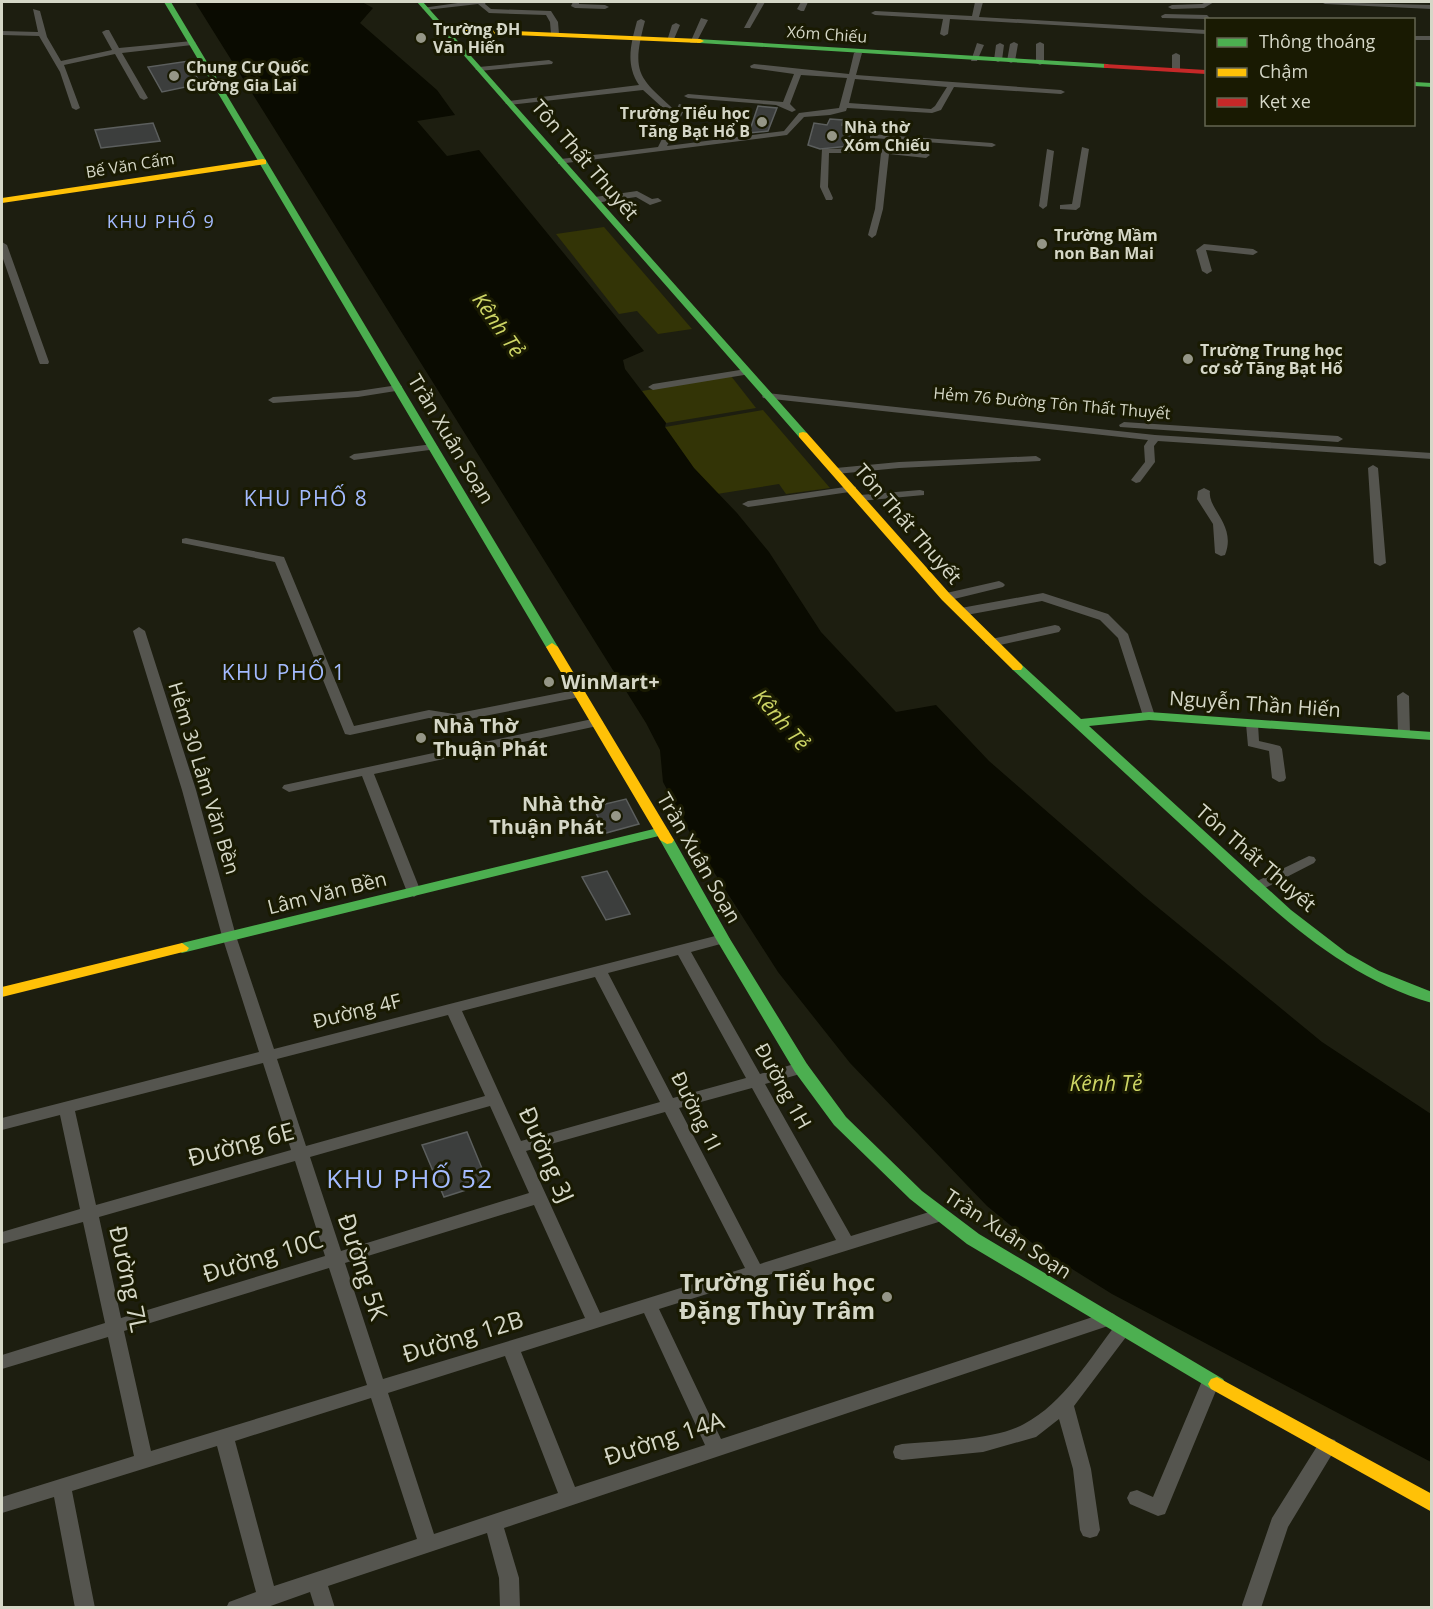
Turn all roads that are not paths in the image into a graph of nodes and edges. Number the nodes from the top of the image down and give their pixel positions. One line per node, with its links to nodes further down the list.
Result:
1 (167, 2): 34 (main road, Trần Xuân Soạn)
2 (482, 2): 7 (street); 27 (street)
3 (576, 2): 9 (street)
4 (761, 2): 21 (street)
5 (979, 2): 17 (street)
6 (1325, 2): 11 (street)
7 (424, 3): 22 (main road, Tôn Thất Thuyết)
8 (1209, 3): 10 (street); 14 (street)
9 (605, 7)
10 (1172, 7)
11 (1431, 8)
12 (36, 11): 26 (street)
13 (875, 13): 16 (street)
14 (1211, 15): 15 (street)
15 (1165, 16)
16 (947, 17): 17 (street); 28 (street)
17 (975, 19): 24 (street)
18 (640, 21): 29 (street)
19 (705, 22): 33 (street)
20 (676, 25): 32 (street)
21 (747, 26)
22 (444, 30): 27 (main road, Xóm Chiếu); 48 (main road, Tôn Thất Thuyết)
23 (106, 32): 39 (street)
24 (1205, 32)
25 (2, 33): 26 (street)
26 (42, 34): 46 (street)
27 (555, 34): 29 (main road, Xóm Chiếu)
28 (944, 34)
29 (636, 38): 32 (main road, Xóm Chiếu); 56 (street)
30 (1415, 38): 31 (street)
31 (1431, 38)
32 (670, 39): 33 (main road, Xóm Chiếu)
33 (693, 41): 40 (main road, Xóm Chiếu)
34 (192, 43): 39 (street); 76 (main road, Trần Xuân Soạn)
35 (1014, 44): 43 (street)
36 (1040, 44): 45 (street)
37 (980, 45): 42 (street)
38 (1000, 45): 43 (street)
39 (116, 51): 46 (street); 59 (street)
40 (858, 52): 42 (main road, Xóm Chiếu); 52 (street)
41 (1176, 55): 49 (street)
42 (974, 59): 43 (main road, Xóm Chiếu)
43 (1004, 61): 45 (main road, Xóm Chiếu)
44 (549, 62): 48 (street)
45 (1040, 63): 49 (main road, Xóm Chiếu)
46 (58, 64): 63 (street)
47 (754, 66): 50 (street)
48 (479, 69): 60 (main road, Tôn Thất Thuyết)
49 (1176, 70): 51 (main road, Xóm Chiếu)
50 (798, 72): 52 (street); 61 (street)
51 (1205, 72)
52 (853, 76): 54 (street); 64 (street)
53 (1415, 84): 55 (main road)
54 (952, 85): 57 (street); 64 (street)
55 (1431, 85)
56 (645, 87): 60 (street); 66 (street)
57 (1061, 92)
58 (688, 96): 61 (street)
59 (144, 98)
60 (509, 103): 77 (main road, Tôn Thất Thuyết)
61 (786, 105): 65 (street)
62 (682, 106): 66 (street)
63 (76, 108)
64 (842, 108): 65 (street)
65 (802, 115): 70 (street)
66 (676, 116): 70 (street)
67 (876, 124): 68 (street)
68 (873, 136): 69 (street); 72 (street)
69 (992, 145)
70 (662, 148): 77 (street)
71 (1085, 149): 83 (street)
72 (871, 150): 74 (street); 78 (street)
73 (1050, 151): 82 (street)
74 (885, 152): 75 (street); 84 (street)
75 (926, 155)
76 (263, 162): 80 (main road, Bế Văn Cấm); 91 (main road, Trần Xuân Soạn)
77 (561, 162): 79 (main road, Tôn Thất Thuyết)
78 (829, 198)
79 (595, 200): 81 (street); 89 (main road, Tôn Thất Thuyết)
80 (2, 201)
81 (658, 201)
82 (1043, 206)
83 (1063, 207)
84 (872, 235)
85 (2, 245): 88 (street)
86 (1252, 252): 87 (street)
87 (1207, 271)
88 (44, 362)
89 (746, 372): 90 (street); 92 (main road, Tôn Thất Thuyết)
90 (653, 387)
91 (398, 388): 93 (street); 96 (main road, Trần Xuân Soạn)
92 (765, 394): 94 (street); 95 (street, Hẻm 76 Đường Tôn Thất Thuyết); 101 (main road, Tôn Thất Thuyết)
93 (273, 400)
94 (1155, 438): 97 (street); 102 (street)
95 (1338, 439)
96 (433, 447): 98 (street); 116 (main road, Trần Xuân Soạn)
97 (1431, 456)
98 (354, 457)
99 (1036, 459): 101 (street)
100 (1373, 468): 109 (street)
101 (836, 471): 104 (main road, Tôn Thất Thuyết)
102 (1136, 480)
103 (1204, 491): 108 (street)
104 (856, 493): 105 (street); 106 (street); 111 (main road, Tôn Thất Thuyết)
105 (920, 493)
106 (748, 504)
107 (186, 541): 116 (street)
108 (1221, 553)
109 (1380, 563)
110 (999, 585): 111 (street)
111 (946, 597): 112 (main road, Tôn Thất Thuyết)
112 (961, 612): 115 (main road, Tôn Thất Thuyết); 118 (street)
113 (1055, 629): 115 (street)
114 (139, 631): 131 (street, Hẻm 30 Lâm Văn Bền)
115 (991, 643): 120 (main road, Tôn Thất Thuyết)
116 (580, 693): 119 (main road, Trần Xuân Soạn)
117 (1403, 696): 122 (street)
118 (1149, 716): 120 (main road, Nguyễn Thần Hiến); 121 (main road, Nguyễn Thần Hiến)
119 (597, 722): 124 (street); 127 (main road, Trần Xuân Soạn)
120 (1077, 723): 129 (main road, Tôn Thất Thuyết)
121 (1252, 724): 122 (main road, Nguyễn Thần Hiến); 125 (street)
122 (1404, 734): 123 (main road, Nguyễn Thần Hiến)
123 (1431, 736)
124 (366, 770): 126 (street); 130 (street)
125 (1279, 778)
126 (289, 788)
127 (662, 831): 130 (main road, Lâm Văn Bền); 132 (main road, Trần Xuân Soạn)
128 (1309, 860): 129 (street)
129 (1256, 887): 136 (main road, Tôn Thất Thuyết)
130 (414, 892): 131 (main road, Lâm Văn Bền)
131 (229, 936): 135 (main road, Lâm Văn Bền); 138 (street, Đường 5K)
132 (723, 939): 133 (street, Đường 4F); 139 (main road, Trần Xuân Soạn)
133 (682, 949): 134 (street, Đường 4F); 140 (street, Đường 1H)
134 (599, 970): 137 (street, Đường 4F); 142 (street, Đường 1I)
135 (2, 992)
136 (1431, 998)
137 (453, 1008): 138 (street, Đường 4F); 141 (street, Đường 3J)
138 (268, 1056): 143 (street, Đường 4F); 146 (street, Đường 5K)
139 (801, 1068): 140 (street); 149 (main road, Trần Xuân Soạn)
140 (756, 1080): 142 (street); 151 (street, Đường 1H)
141 (494, 1099): 145 (street, Đường 3J); 146 (street, Đường 6E)
142 (669, 1105): 145 (street); 153 (street, Đường 1I)
143 (66, 1107): 144 (street, Đường 4F); 148 (street, Đường 7L)
144 (2, 1124)
145 (516, 1148): 147 (street, Đường 3J)
146 (300, 1154): 148 (street, Đường 6E); 152 (street, Đường 5K)
147 (538, 1197): 152 (street, Đường 10C); 155 (street, Đường 3J)
148 (89, 1212): 150 (street, Đường 6E); 157 (street, Đường 7L)
149 (939, 1215): 151 (street, Đường 12B); 156 (main road, Trần Xuân Soạn)
150 (2, 1238)
151 (847, 1244): 153 (street, Đường 12B)
152 (335, 1260): 157 (street, Đường 10C); 161 (street, Đường 5K)
153 (756, 1272): 154 (street, Đường 12B)
154 (649, 1305): 155 (street, Đường 12B); 165 (street)
155 (595, 1321): 158 (street, Đường 12B)
156 (1116, 1323): 160 (main road, Trần Xuân Soạn); 162 (street); 165 (street, Đường 14A)
157 (114, 1327): 159 (street, Đường 10C); 167 (street, Đường 7L)
158 (511, 1348): 161 (street, Đường 12B); 169 (street)
159 (2, 1362)
160 (1211, 1381): 164 (main road, Trần Xuân Soạn); 170 (street)
161 (377, 1389): 163 (street, Đường 12B); 175 (street, Đường 5K)
162 (1064, 1405): 166 (street); 174 (street)
163 (224, 1436): 167 (street, Đường 12B); 177 (street)
164 (1328, 1446): 171 (main road, Trần Xuân Soạn); 178 (street)
165 (716, 1448): 169 (street, Đường 14A)
166 (902, 1452)
167 (144, 1461): 168 (street, Đường 12B)
168 (62, 1486): 172 (street, Đường 12B); 180 (street)
169 (569, 1497): 173 (street, Đường 14A)
170 (1137, 1498)
171 (1431, 1504)
172 (2, 1505)
173 (493, 1522): 175 (street, Đường 14A); 179 (street)
174 (1090, 1530)
175 (428, 1544): 176 (street, Đường 14A)
176 (316, 1581): 177 (street, Đường 14A); 182 (street)
177 (267, 1597): 181 (street, Đường 14A)
178 (1252, 1605)
179 (510, 1607)
180 (85, 1608)
181 (236, 1608)
182 (325, 1608)

